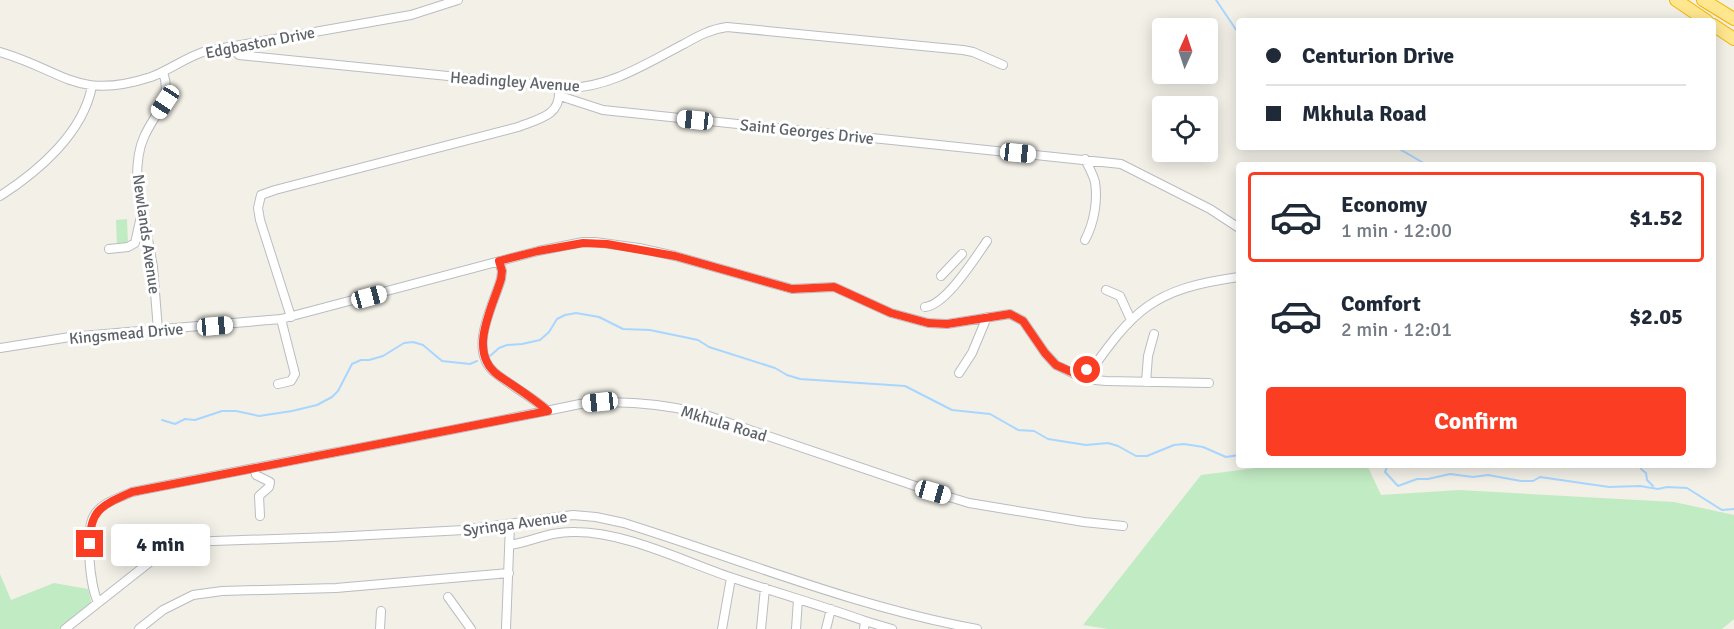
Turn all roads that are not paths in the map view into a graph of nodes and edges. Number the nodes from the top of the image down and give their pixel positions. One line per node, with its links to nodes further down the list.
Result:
1 (458, 0): 8 (street, Edgbaston Drive)
2 (1676, 0): 4 (highway)
3 (1703, 0): 5 (highway)
4 (1703, 18)
5 (1734, 19)
6 (1716, 27): 7 (highway)
7 (1734, 39)
8 (231, 47): 11 (street, Edgbaston Drive); 13 (street, Headingley Avenue)
9 (0, 52): 12 (street, Edgbaston Drive)
10 (1003, 65): 13 (street, Headingley Avenue)
11 (163, 72): 12 (street, Edgbaston Drive); 16 (street, Newlands Avenue)
12 (92, 86): 15 (street)
13 (559, 91): 14 (street, Saint Georges Drive); 27 (street)
14 (1085, 159): 17 (street, Saint Georges Drive); 19 (street)
15 (0, 196)
16 (143, 209): 20 (street); 31 (street, Newlands Avenue)
17 (1236, 226)
18 (987, 240): 26 (street)
19 (1085, 240)
20 (109, 249)
21 (962, 254): 23 (street)
22 (499, 261): 27 (street, Kingsmead Drive); 28 (street, Kingsmead Drive); 42 (street)
23 (941, 276)
24 (1236, 277): 30 (street)
25 (1106, 291): 30 (street)
26 (925, 307)
27 (291, 317): 29 (street, Kingsmead Drive)
28 (987, 317): 35 (street); 36 (street, Kingsmead Drive)
29 (281, 319): 31 (street, Kingsmead Drive); 41 (street)
30 (1131, 320): 34 (street)
31 (158, 330): 33 (street, Kingsmead Drive)
32 (1154, 334): 39 (street)
33 (0, 348)
34 (1096, 363): 36 (street); 37 (street); 38 (street)
35 (959, 373)
36 (1070, 373): 37 (street, Kingsmead Drive)
37 (1085, 378): 38 (street, Kingsmead Drive)
38 (1106, 381): 39 (street, Kingsmead Drive)
39 (1146, 381): 40 (street, Kingsmead Drive)
40 (1209, 383)
41 (278, 384)
42 (548, 411): 43 (street, Mkhula Road); 46 (street, Mkhula Road)
43 (254, 468): 44 (street); 53 (street, Mkhula Road)
44 (260, 516)
45 (510, 524): 47 (street); 53 (street, Syringa Avenue); 67 (street, Syringa Avenue)
46 (1122, 526)
47 (510, 545): 48 (street); 49 (street)
48 (509, 573): 59 (street); 62 (street)
49 (731, 578): 50 (street); 63 (street)
50 (765, 588): 52 (street); 64 (street)
51 (448, 597): 61 (street)
52 (798, 598): 54 (street); 65 (street)
53 (98, 602): 58 (street, Syringa Avenue)
54 (831, 609): 56 (street); 66 (street)
55 (381, 611): 60 (street)
56 (864, 625): 57 (street)
57 (886, 628)
58 (65, 629)
59 (139, 629)
60 (380, 629)
61 (471, 629)
62 (506, 629)
63 (723, 629)
64 (761, 629)
65 (796, 629)
66 (826, 629)
67 (977, 629)

